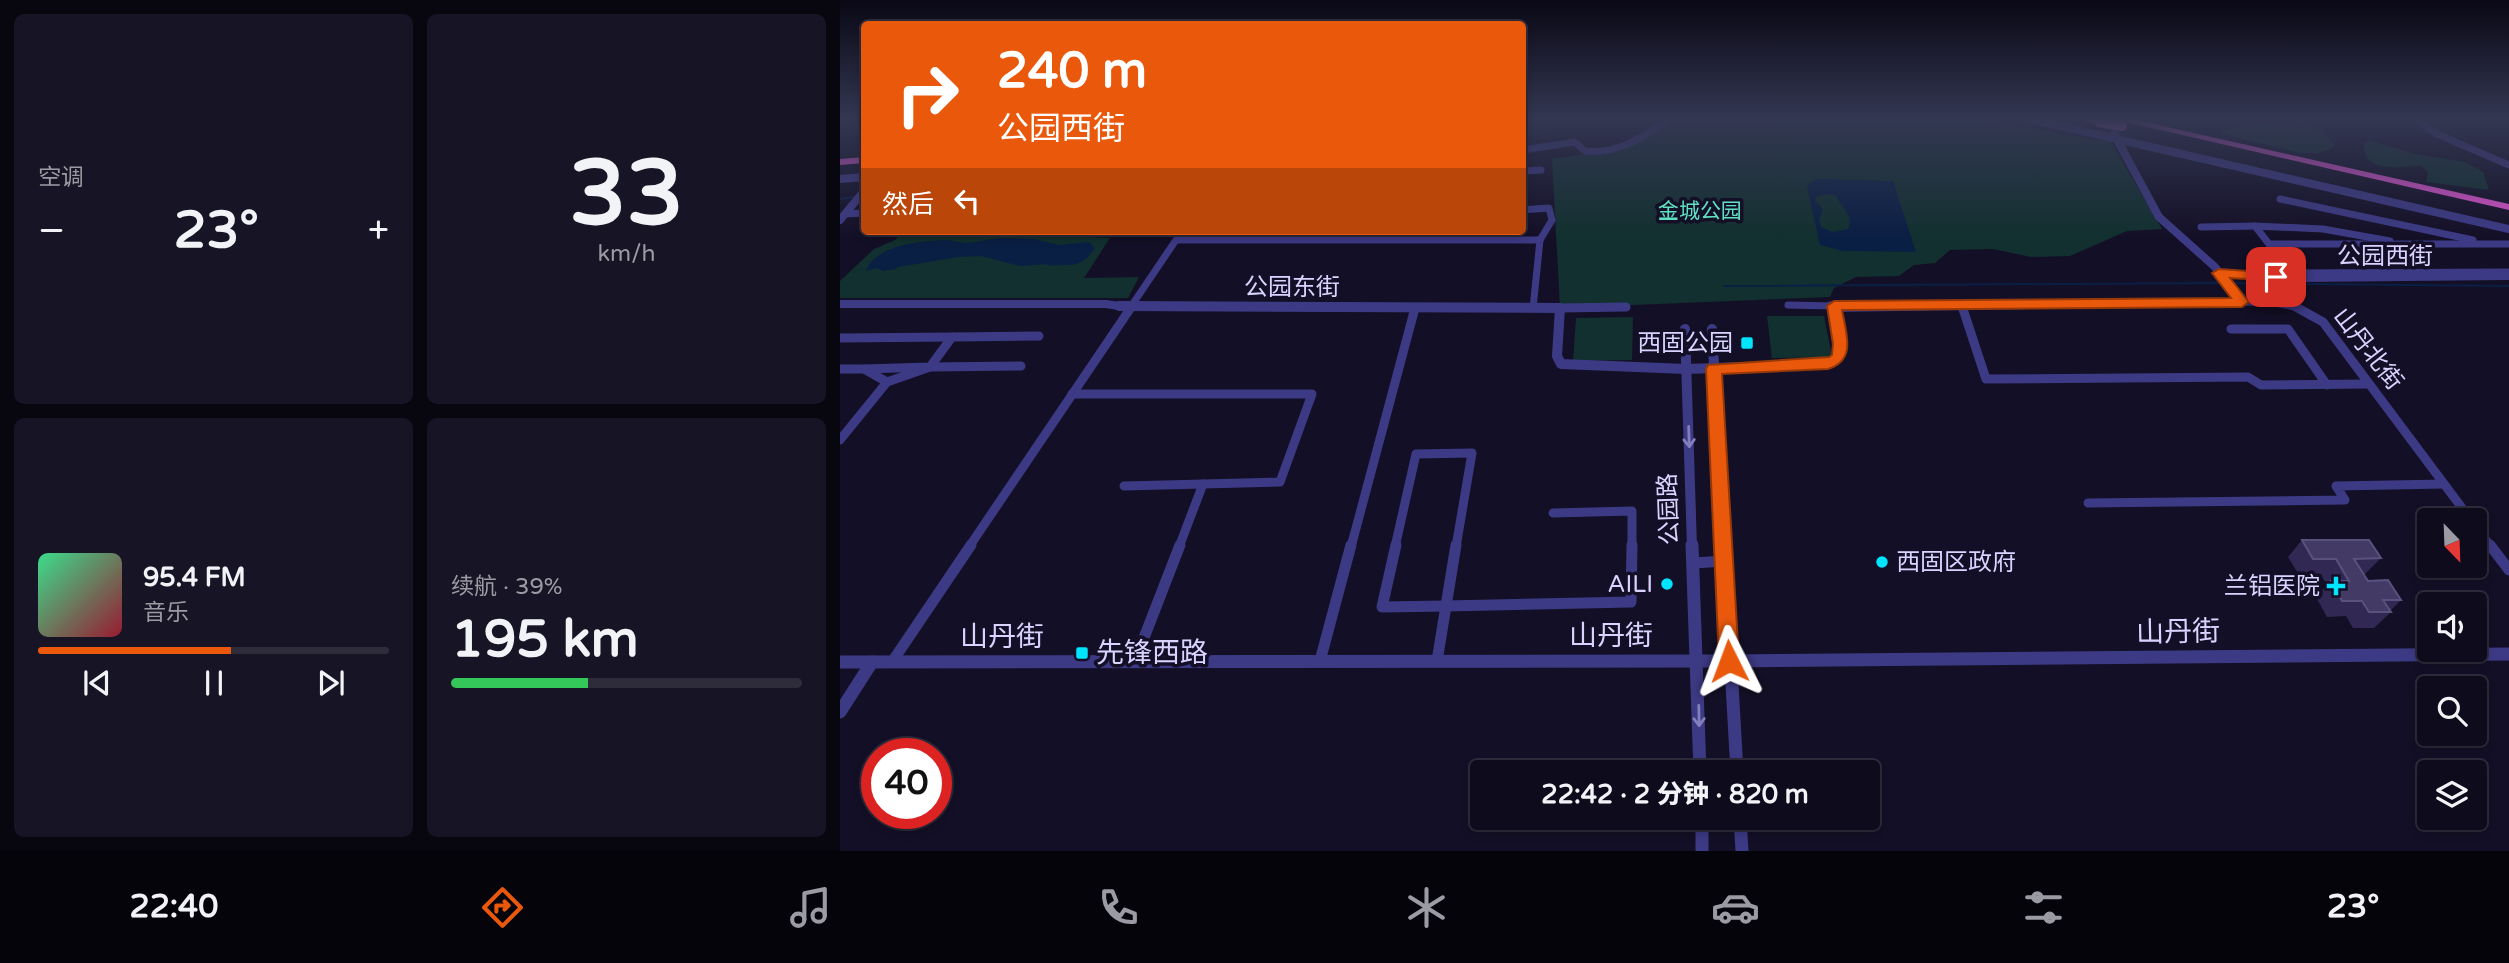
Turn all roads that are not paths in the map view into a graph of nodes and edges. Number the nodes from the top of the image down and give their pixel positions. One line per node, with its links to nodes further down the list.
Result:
1 (2127, 159): 29 (street)
2 (2211, 159): 19 (street)
3 (2276, 159): 16 (highway)
4 (2289, 159): 13 (highway)
5 (861, 160): 6 (highway)
6 (840, 162)
7 (1541, 170): 8 (street)
8 (1526, 171)
9 (861, 177): 10 (street)
10 (840, 179)
11 (861, 194): 15 (street)
12 (2280, 199): 27 (street)
13 (2509, 207)
14 (1526, 210): 24 (street)
15 (845, 214)
16 (2509, 214)
17 (2255, 226): 18 (street); 25 (street); 26 (street)
18 (2201, 228)
19 (2509, 229)
20 (1207, 235): 22 (street)
21 (1381, 235): 23 (street)
22 (1205, 240): 23 (street); 37 (street)
23 (1380, 240): 24 (street)
24 (1540, 240): 40 (street)
25 (2269, 244): 26 (street); 31 (street)
26 (2402, 244): 27 (street)
27 (2490, 244): 28 (street)
28 (2509, 244)
29 (2219, 273): 31 (street, 公园西街); 32 (street)
30 (2509, 274): 31 (street, 公园西街)
31 (2290, 275)
32 (2242, 302): 34 (street); 55 (street, 山丹北街)
33 (840, 304): 37 (street, 公园东街)
34 (1962, 304): 36 (street); 56 (street)
35 (1788, 305): 36 (street)
36 (1834, 306): 53 (street)
37 (1129, 307): 39 (street, 公园东街); 57 (street)
38 (1626, 307): 41 (street)
39 (1415, 308): 40 (street, 公园东街); 74 (street)
40 (1533, 308): 41 (street, 公园东街)
41 (1560, 308): 52 (street)
42 (1685, 329): 52 (street, 公园路)
43 (1712, 329): 53 (street)
44 (2231, 330): 56 (street)
45 (1039, 336): 46 (street)
46 (952, 337): 47 (street); 49 (street)
47 (840, 338)
48 (1021, 366): 49 (street)
49 (930, 367): 51 (street); 54 (street)
50 (840, 369): 51 (street)
51 (864, 369): 54 (street)
52 (1686, 369): 53 (street); 67 (street, 公园路, one-way to 67)
53 (1714, 369): 66 (street)
54 (887, 382): 58 (street)
55 (2369, 384): 56 (street); 60 (street, 山丹北街)
56 (2327, 385)
57 (1072, 394): 59 (street); 78 (street)
58 (840, 440)
59 (1203, 484): 61 (street); 73 (street)
60 (2444, 484): 62 (street); 63 (street, 山丹北街)
61 (1124, 486)
62 (2088, 503)
63 (2462, 508)
64 (1553, 513): 69 (street)
65 (2487, 541): 68 (street)
66 (1724, 561): 67 (street); 75 (street)
67 (1694, 563): 72 (street, 公园路)
68 (2509, 570)
69 (1447, 606): 69 (street); 71 (street)
70 (2509, 654): 75 (street, 山丹街)
71 (1437, 660): 72 (street, 山丹街); 74 (street, 山丹街)
72 (1698, 660): 75 (street, 山丹街); 80 (street, 公园路, one-way to 80)
73 (1135, 661): 74 (street, 山丹街); 78 (street, 山丹街)
74 (1320, 661)
75 (1729, 661): 81 (street)
76 (840, 662): 77 (street, 山丹街)
77 (873, 662): 78 (street, 山丹街); 79 (street)
78 (892, 662)
79 (840, 712)
80 (1700, 760)
81 (1736, 760)
82 (1702, 830): 84 (street)
83 (1741, 830): 85 (street)
84 (1702, 851)
85 (1742, 851)

